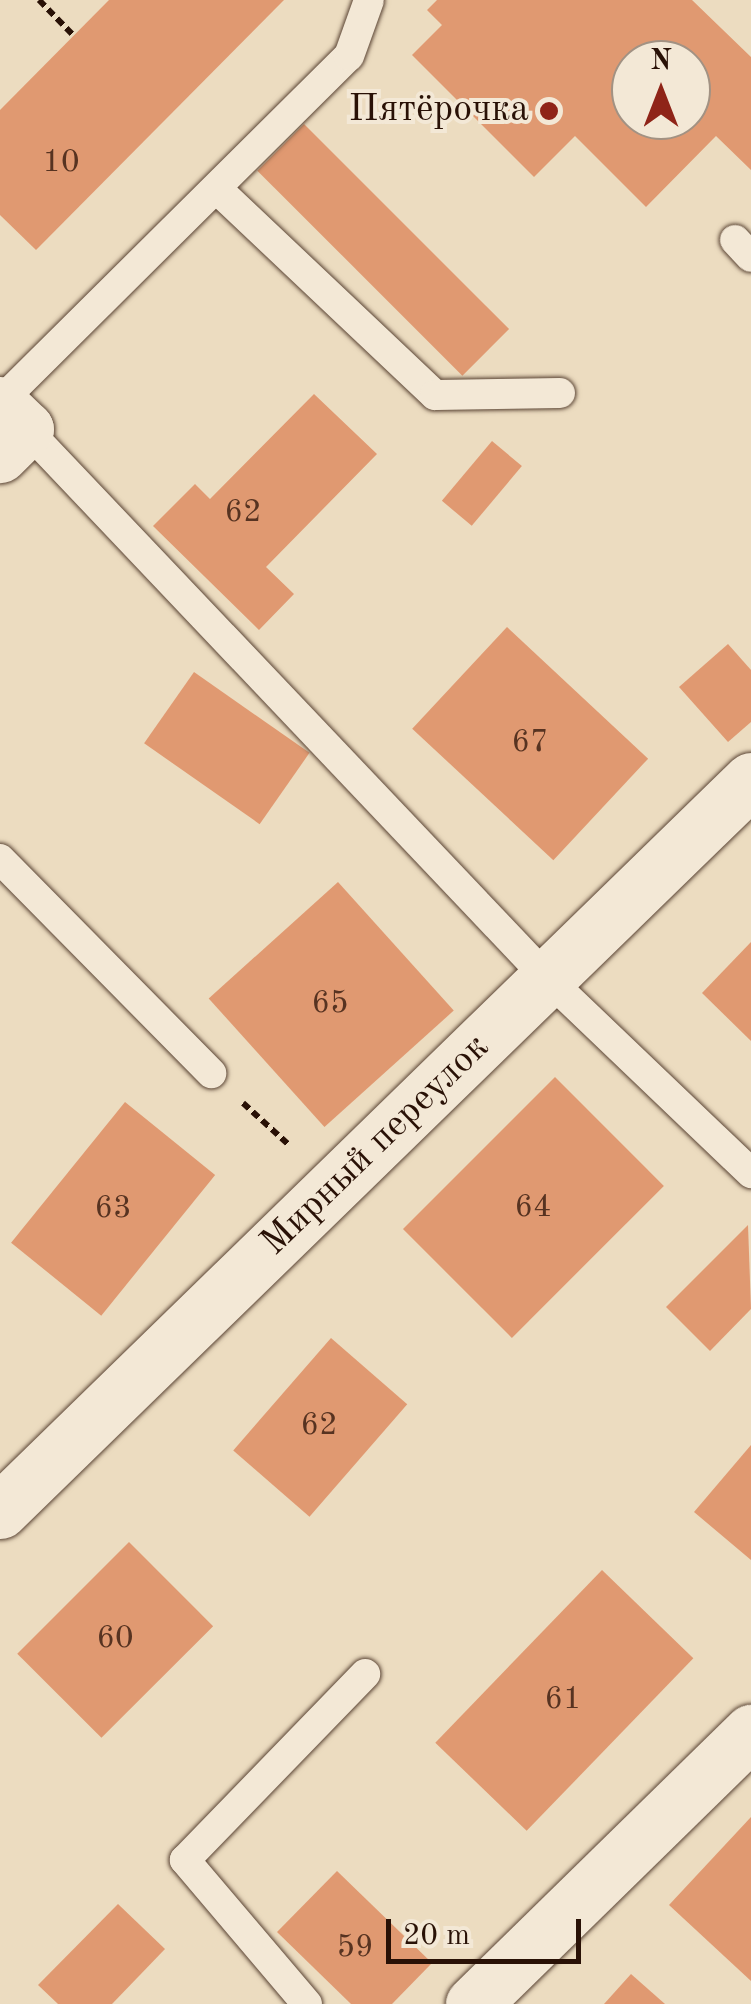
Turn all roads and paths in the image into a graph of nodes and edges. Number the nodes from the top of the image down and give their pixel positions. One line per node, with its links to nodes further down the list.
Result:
1 (39, 0): 3 (path)
2 (369, 0): 4 (lane)
3 (74, 36)
4 (218, 189): 5 (lane); 6 (lane)
5 (560, 392)
6 (6, 423): 9 (lane)
7 (751, 780): 9 (street, Мирный переулок)
8 (0, 859): 10 (lane)
9 (548, 979): 11 (lane); 12 (street, Мирный переулок)
10 (211, 1073): 12 (path)
11 (751, 1172)
12 (334, 1187): 13 (street, Мирный переулок)
13 (0, 1511)
14 (365, 1674): 16 (lane)
15 (751, 1732): 17 (street)
16 (308, 2004)
17 (473, 2004)

